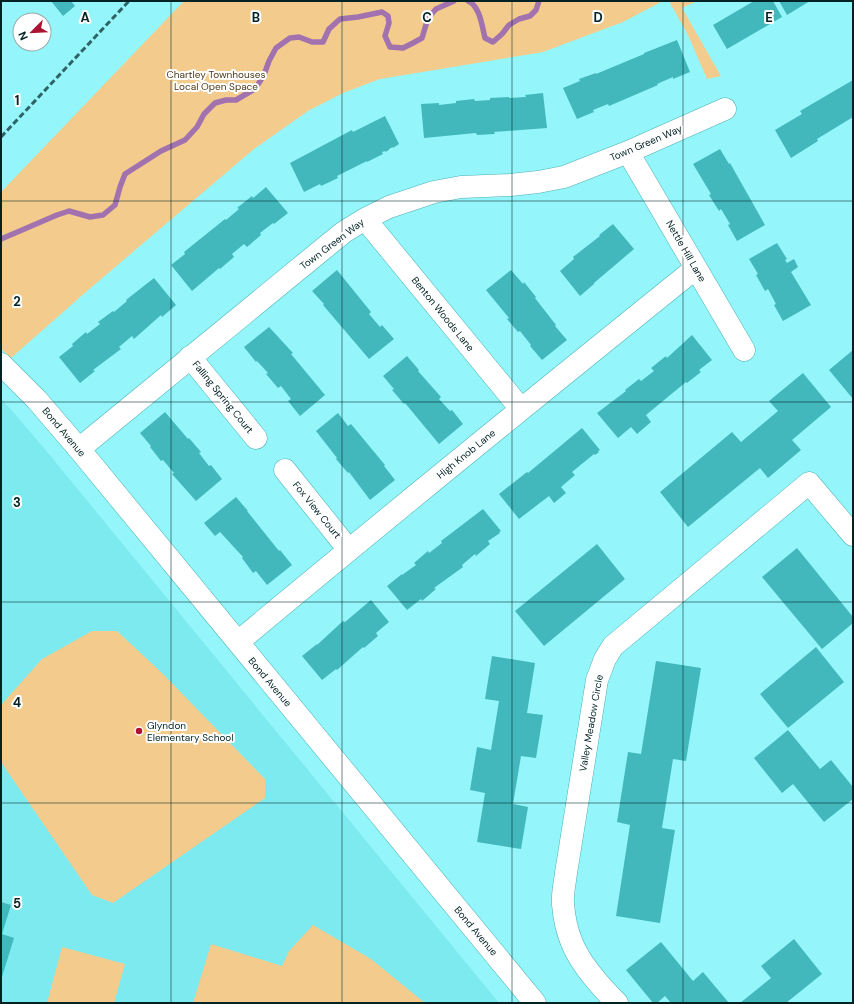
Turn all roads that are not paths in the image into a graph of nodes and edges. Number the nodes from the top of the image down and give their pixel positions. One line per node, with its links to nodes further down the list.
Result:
1 (725, 109): 2 (street, Town Green Way)
2 (628, 152): 3 (street, Town Green Way); 4 (street, Nettle Hill Lane)
3 (365, 219): 6 (street, Town Green Way); 8 (street, Benton Woods Lane)
4 (696, 268): 5 (street, Nettle Hill Lane); 8 (street, High Knob Lane)
5 (744, 350)
6 (190, 357): 9 (street, Falling Spring Court); 10 (street, Town Green Way)
7 (1, 364): 10 (street, Bond Avenue)
8 (521, 409): 13 (street, High Knob Lane)
9 (256, 438)
10 (79, 449): 14 (street, Bond Avenue)
11 (284, 470): 13 (street, Fox View Court)
12 (853, 535): 15 (street, Valley Meadow Circle)
13 (349, 550): 14 (street, High Knob Lane)
14 (238, 642): 16 (street, Bond Avenue)
15 (605, 999)
16 (535, 1003)

